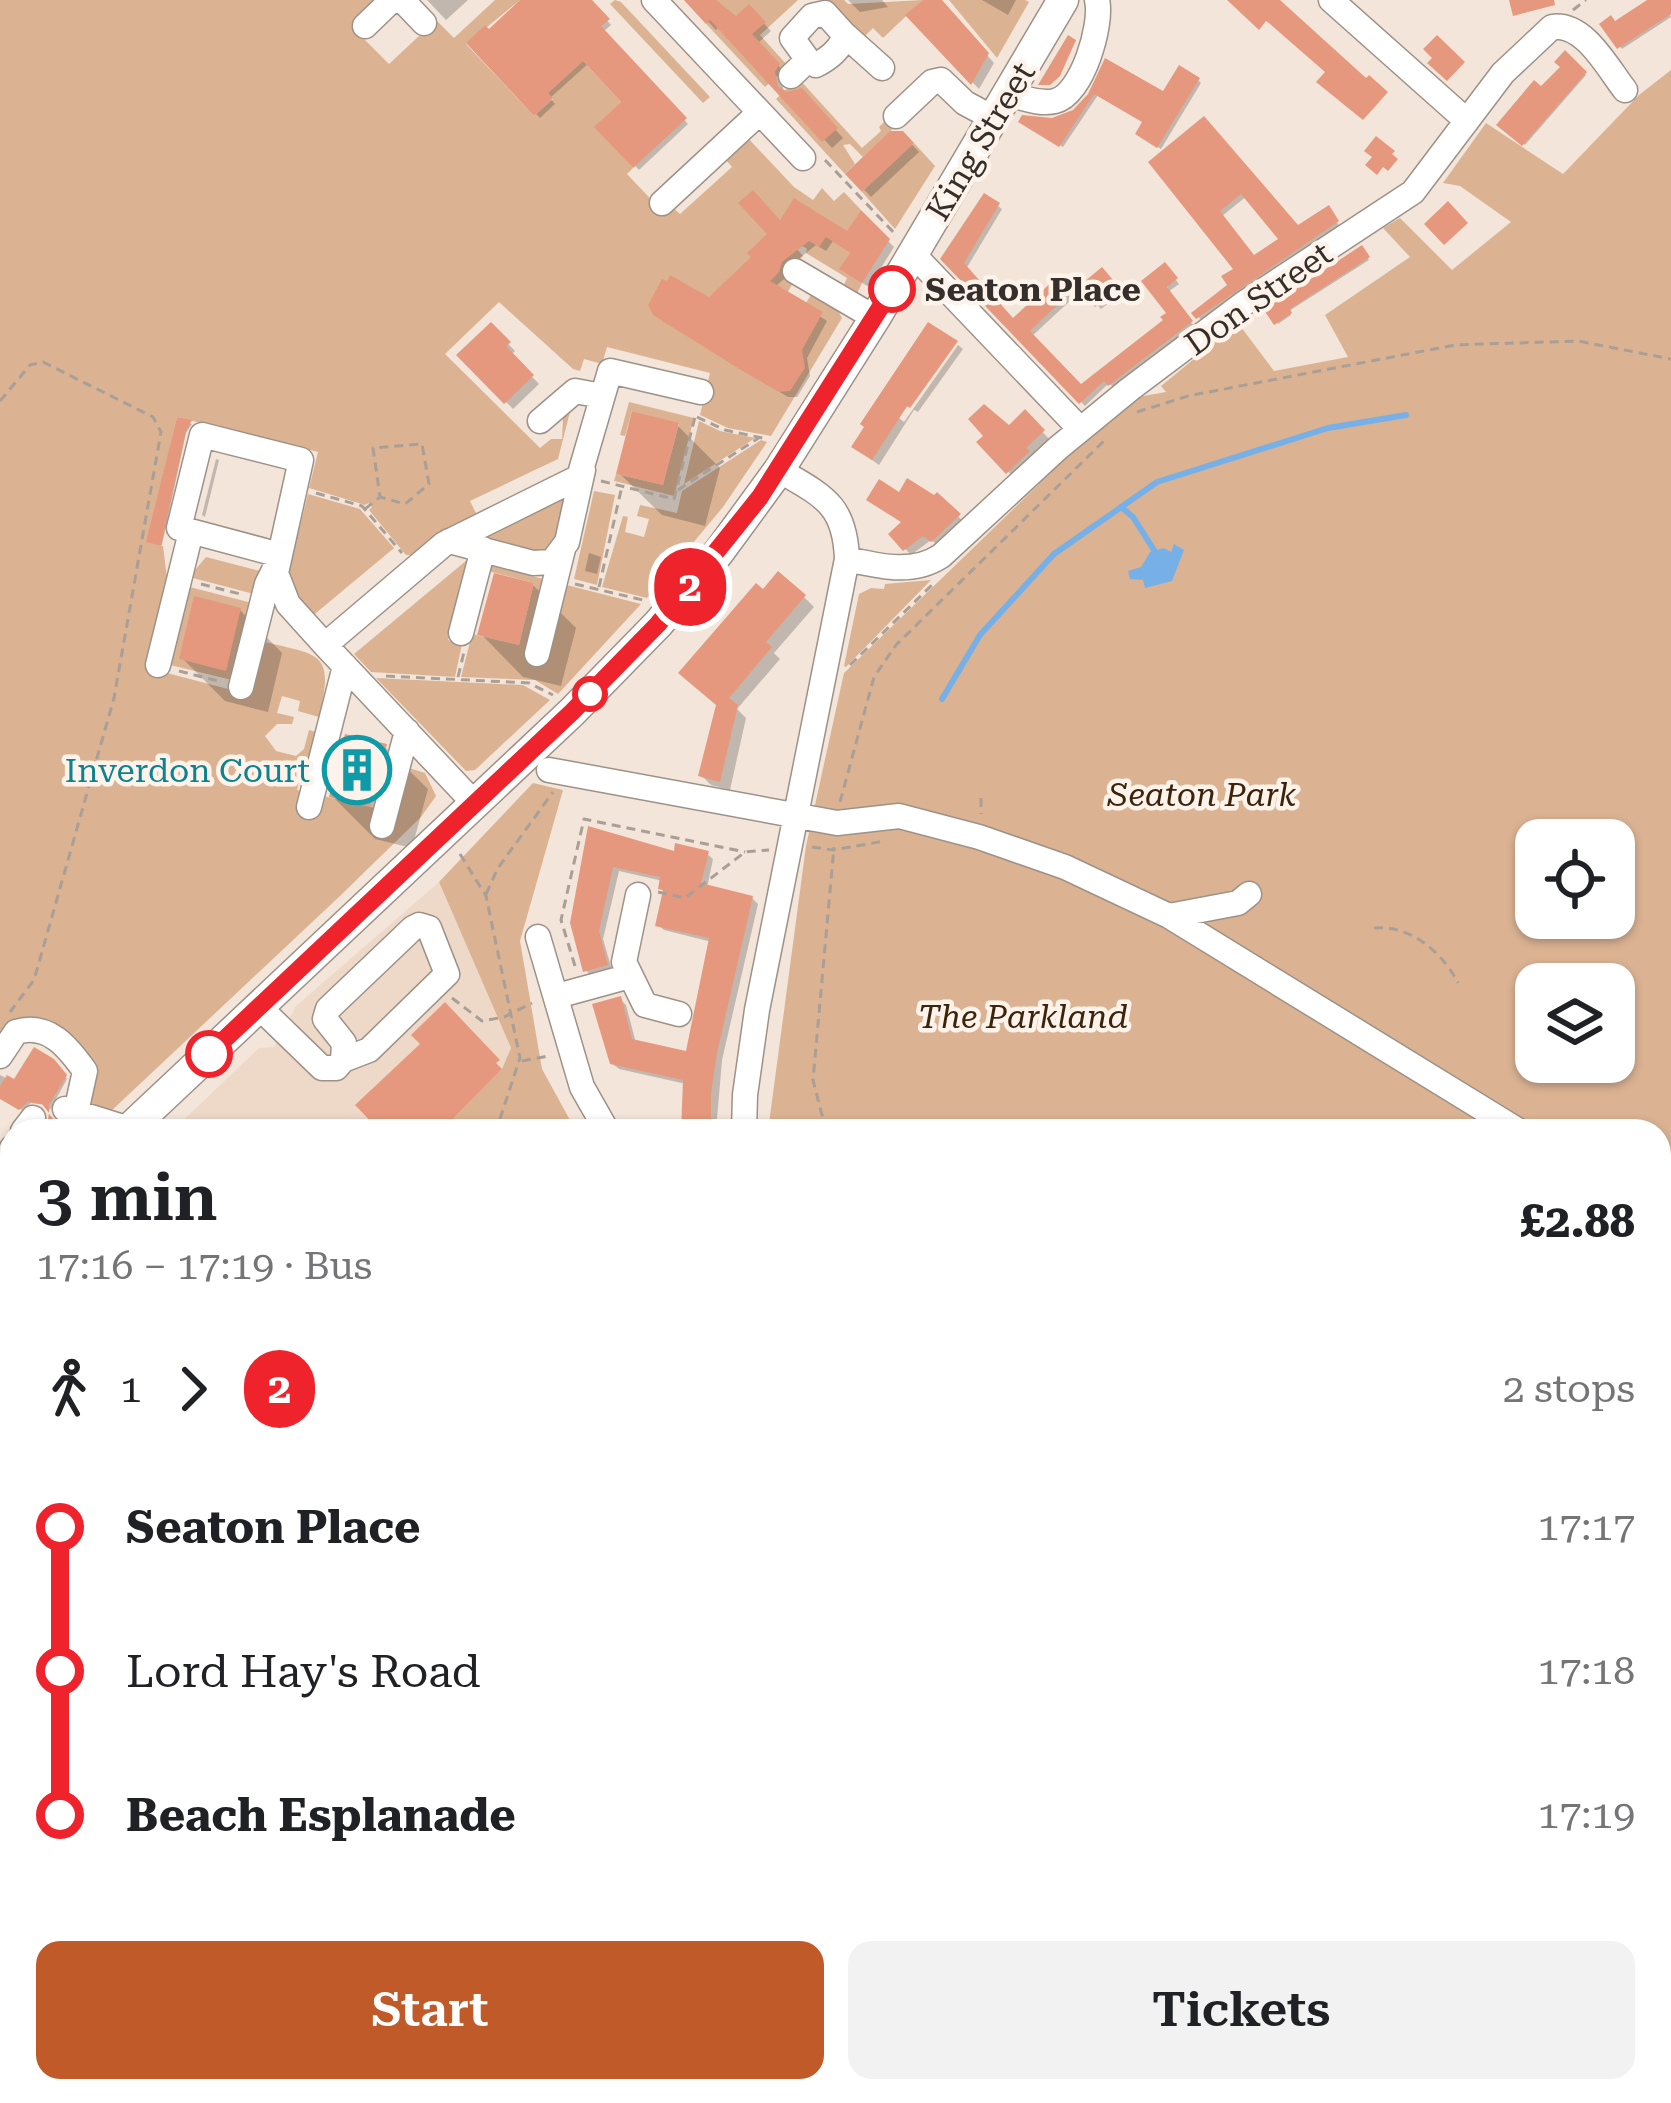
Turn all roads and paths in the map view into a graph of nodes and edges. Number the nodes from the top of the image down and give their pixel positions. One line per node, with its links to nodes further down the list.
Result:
1 (392, 0): 8 (street)
2 (402, 0): 7 (street)
3 (654, 0): 14 (street)
4 (1063, 0): 13 (main road, King Street)
5 (1097, 0): 13 (street)
6 (1330, 0): 16 (street)
7 (424, 23)
8 (365, 26)
9 (844, 34): 10 (street); 11 (street); 11 (street)
10 (882, 68)
11 (791, 76): 14 (street)
12 (1624, 90): 16 (street, Don Street)
13 (1000, 106): 15 (street); 19 (main road, King Street)
14 (758, 111): 17 (street); 18 (street)
15 (896, 116)
16 (1467, 121): 29 (street, Don Street)
17 (802, 158): 19 (path)
18 (662, 203)
19 (913, 254): 21 (main road, King Street); 29 (street)
20 (795, 271): 21 (street)
21 (874, 318): 31 (main road, King Street)
22 (1671, 358): 26 (path)
23 (602, 396): 25 (street); 27 (street); 32 (street)
24 (0, 400): 85 (path)
25 (698, 404): 30 (path); 35 (path)
26 (1127, 419)
27 (539, 422)
28 (1117, 427): 65 (path)
29 (1080, 429): 42 (street, Don Street)
30 (760, 437): 31 (path); 35 (path)
31 (787, 457): 43 (street); 50 (main road, King Street)
32 (583, 473): 33 (path); 39 (street); 41 (street)
33 (622, 486): 35 (path); 48 (path)
34 (296, 488): 37 (path); 38 (street); 44 (street)
35 (676, 491)
36 (380, 497): 36 (path); 37 (path)
37 (365, 509): 45 (path)
38 (190, 532): 44 (street); 46 (street)
39 (449, 541): 40 (street); 45 (street)
40 (483, 549): 41 (street); 51 (street)
41 (563, 549): 47 (street)
42 (940, 556): 43 (street); 54 (path)
43 (847, 559): 54 (street)
44 (278, 560): 49 (street); 52 (street)
45 (415, 568): 52 (street)
46 (179, 579): 49 (path); 55 (street)
47 (556, 579): 48 (path); 53 (street)
48 (598, 589): 50 (path)
49 (263, 600): 58 (street)
50 (672, 608): 59 (main road, King Street)
51 (461, 633): 57 (path)
52 (325, 645): 56 (street)
53 (537, 654)
54 (826, 664): 64 (street)
55 (158, 665): 58 (path)
56 (349, 670): 57 (path); 60 (street); 63 (street)
57 (458, 680): 59 (path)
58 (241, 686)
59 (572, 712): 62 (main road, King Street)
60 (407, 731): 62 (street); 66 (street)
61 (558, 772): 64 (street); 73 (path)
62 (475, 804): 67 (main road, King Street)
63 (309, 807)
64 (796, 818): 65 (street); 69 (street)
65 (837, 824): 70 (path); 75 (street)
66 (382, 826)
67 (441, 837): 73 (path); 82 (main road, King Street)
68 (887, 840): 70 (path)
69 (790, 848): 70 (path); 71 (path); 94 (street)
70 (833, 850): 95 (path)
71 (745, 852): 74 (path); 81 (path)
72 (1249, 895): 75 (street)
73 (485, 896): 83 (path)
74 (638, 896): 78 (street)
75 (1169, 916): 96 (street)
76 (1374, 928): 80 (path)
77 (538, 937): 81 (street)
78 (630, 976): 81 (street); 84 (street)
79 (440, 982): 83 (path); 87 (street); 87 (street)
80 (1458, 983)
81 (569, 992): 83 (path); 88 (street)
82 (259, 1007): 87 (street); 91 (main road, King Street)
83 (508, 1013): 89 (path)
84 (680, 1014)
85 (0, 1022)
86 (0, 1056): 90 (street)
87 (343, 1060)
88 (573, 1060): 89 (path); 93 (street)
89 (520, 1061): 92 (path)
90 (94, 1119)
91 (140, 1119)
92 (500, 1119)
93 (599, 1119)
94 (744, 1119)
95 (823, 1119)
96 (1499, 1119)

